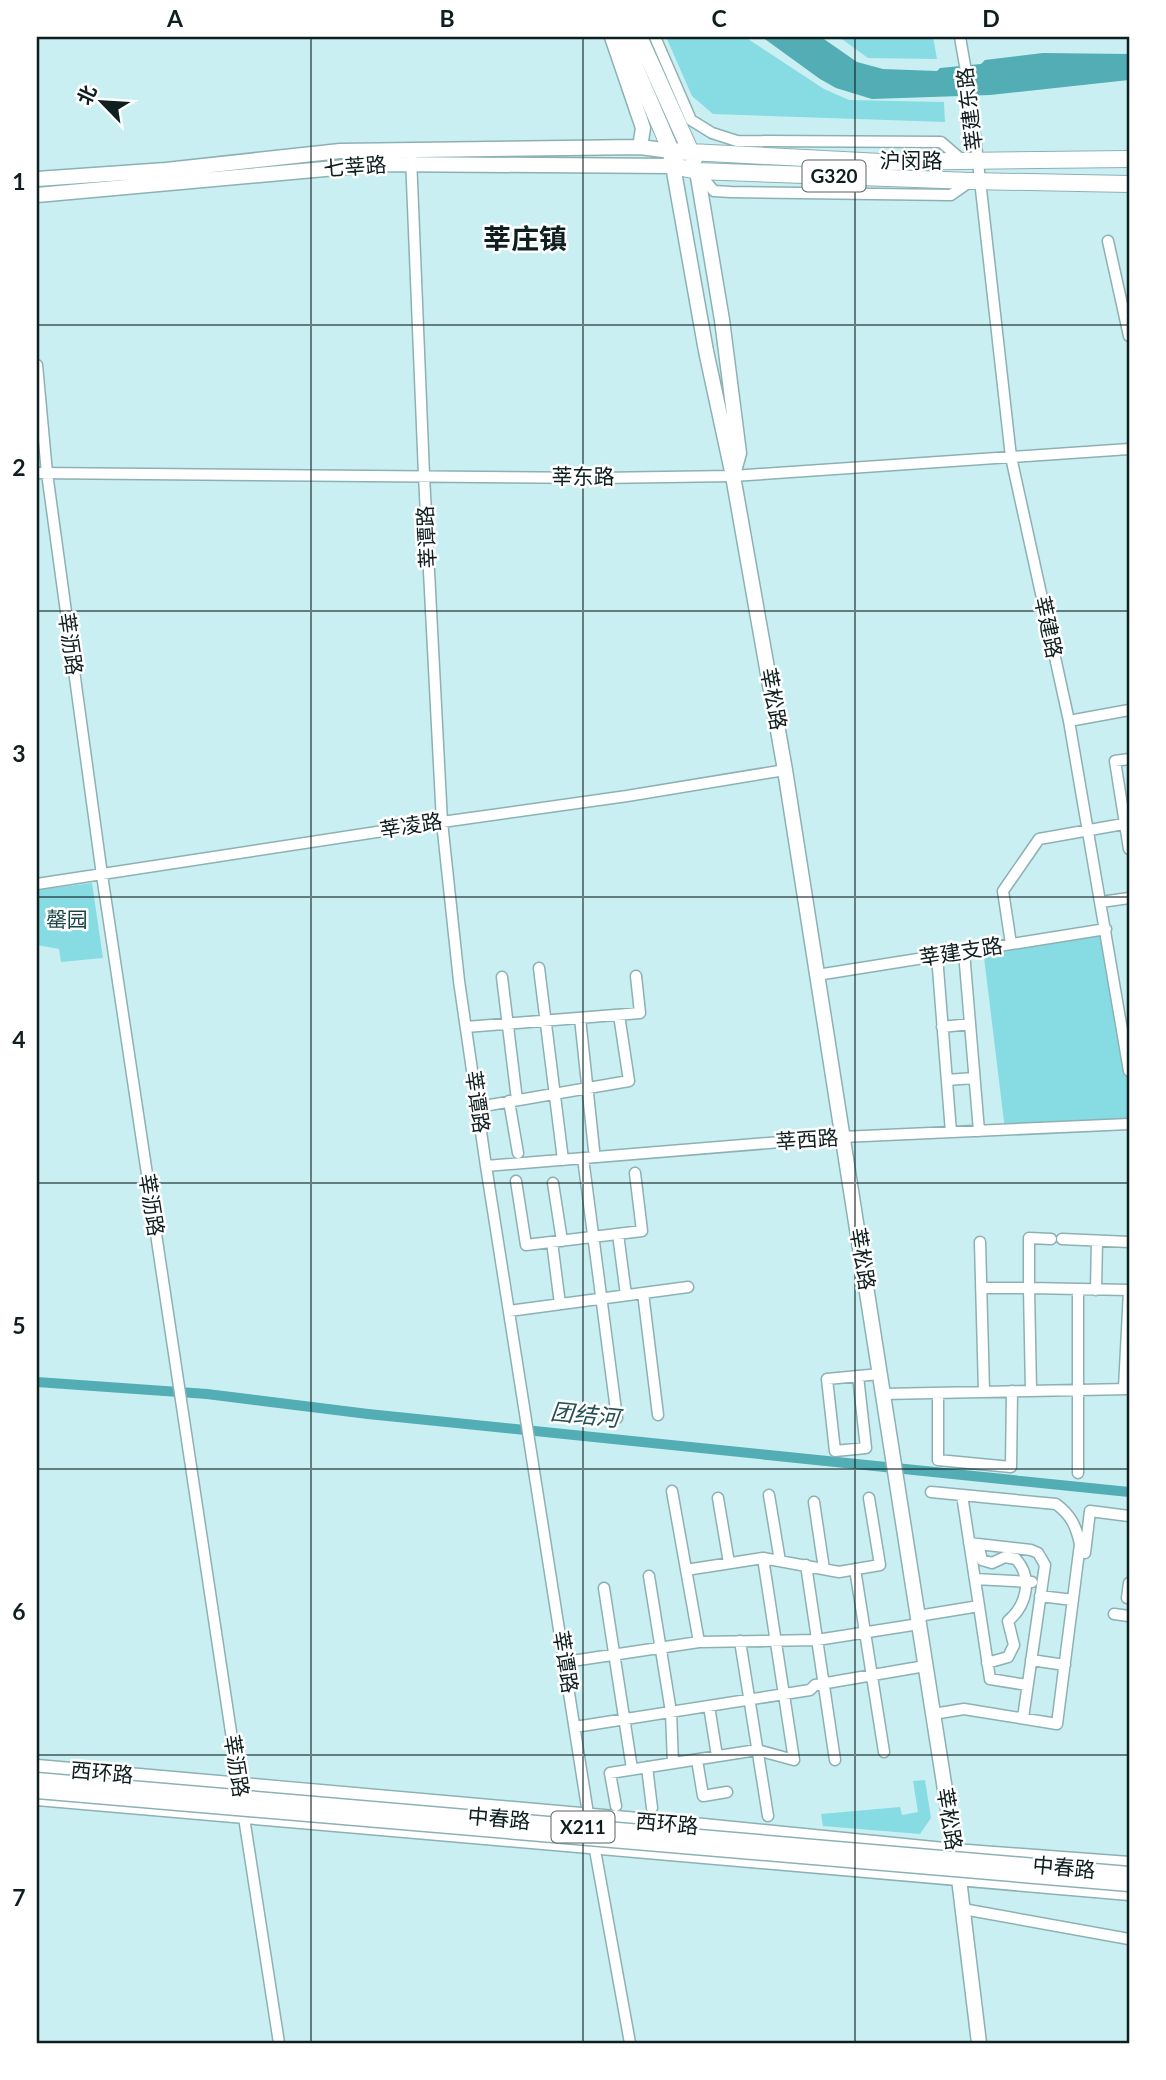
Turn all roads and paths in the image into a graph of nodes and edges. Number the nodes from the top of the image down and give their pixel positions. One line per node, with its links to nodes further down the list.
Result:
1 (612, 37): 6 (main road)
2 (622, 37): 9 (highway)
3 (639, 37): 7 (highway)
4 (655, 37): 11 (street)
5 (960, 37): 11 (street, 莘建东路)
6 (640, 147): 8 (main road, 七莘路); 9 (main road, 七莘路)
7 (692, 152): 9 (highway, 沪闵路 / G320); 11 (highway, 沪闵路 / G320); 12 (highway)
8 (411, 157): 9 (main road, 七莘路); 13 (main road, 七莘路); 16 (main road, 七莘路); 23 (street, 莘谭路)
9 (672, 158): 12 (highway, 沪闵路 / G320); 24 (main road, 莘松路)
10 (1129, 159): 11 (highway, 沪闵路 / G320)
11 (970, 160): 14 (street, 莘建东路)
12 (697, 171): 14 (highway, 沪闵路 / G320); 24 (main road, 莘松路)
13 (37, 179)
14 (975, 181): 15 (highway, 沪闵路 / G320); 21 (street, 莘建路)
15 (1129, 184)
16 (37, 195)
17 (1108, 241): 18 (street)
18 (1129, 336)
19 (37, 365): 22 (street, 莘沥路)
20 (1129, 449): 21 (street, 莘东路)
21 (1011, 457): 24 (street, 莘东路); 26 (street, 莘建路)
22 (42, 473): 23 (street, 莘东路); 33 (street, 莘沥路)
23 (424, 475): 24 (street, 莘东路); 29 (street, 莘谭路)
24 (733, 476): 28 (main road, 莘松路)
25 (1129, 710): 26 (street)
26 (1069, 721): 31 (street, 莘建路)
27 (1129, 758): 30 (street)
28 (785, 770): 29 (street, 莘凌路); 42 (main road, 莘松路)
29 (442, 822): 33 (street, 莘凌路); 51 (street, 莘谭路)
30 (1127, 824): 31 (street); 32 (street)
31 (1088, 831): 36 (street, 莘建路); 38 (street)
32 (1129, 849)
33 (102, 875): 34 (street, 莘凌路); 165 (street, 莘沥路)
34 (37, 884)
35 (1129, 898): 36 (street)
36 (1101, 902): 37 (street, 莘建路)
37 (1106, 929): 38 (street, 莘建支路); 48 (street, 莘建路)
38 (1011, 944): 39 (street, 莘建支路)
39 (964, 952): 40 (street, 莘建支路); 50 (street)
40 (937, 956): 42 (street, 莘建支路); 52 (street)
41 (539, 968): 47 (street)
42 (817, 975): 63 (main road, 莘松路)
43 (636, 976): 45 (street)
44 (502, 977): 49 (street)
45 (619, 1015): 46 (street); 56 (street)
46 (580, 1018): 47 (street); 56 (street)
47 (546, 1021): 49 (street); 57 (street)
48 (1125, 1021): 53 (street, 莘建路)
49 (508, 1024): 51 (street); 58 (street)
50 (970, 1024): 52 (street); 54 (street)
51 (466, 1027): 59 (street, 莘谭路)
52 (942, 1027): 55 (street)
53 (1129, 1071)
54 (975, 1078): 55 (street); 61 (street)
55 (947, 1080): 62 (street)
56 (587, 1088): 57 (street); 64 (street)
57 (555, 1094): 58 (street); 67 (street)
58 (513, 1101): 59 (street); 65 (street)
59 (478, 1107): 68 (street, 莘谭路)
60 (1129, 1124): 61 (street, 莘西路)
61 (979, 1131): 62 (street, 莘西路)
62 (951, 1132): 63 (street, 莘西路)
63 (842, 1137): 66 (street, 莘西路); 90 (main road, 莘松路)
64 (594, 1150)
65 (517, 1153)
66 (583, 1158): 67 (street, 莘西路); 73 (street)
67 (562, 1160): 68 (street, 莘西路)
68 (486, 1166): 88 (street, 莘谭路)
69 (635, 1173): 72 (street)
70 (516, 1181): 74 (street)
71 (553, 1184): 74 (street)
72 (618, 1234): 73 (street); 85 (street)
73 (593, 1237): 74 (street); 86 (street)
74 (557, 1241): 87 (street)
75 (1097, 1241): 77 (street); 80 (street); 82 (street)
76 (980, 1242): 79 (street)
77 (1129, 1242)
78 (688, 1287): 84 (street)
79 (981, 1288): 80 (street); 96 (street)
80 (1029, 1288): 81 (street); 95 (street)
81 (1078, 1289): 82 (street); 93 (street)
82 (1096, 1290): 83 (street)
83 (1129, 1291): 89 (street)
84 (643, 1293): 85 (street); 99 (street)
85 (626, 1295): 86 (street)
86 (601, 1298): 87 (street); 100 (street)
87 (560, 1304): 88 (street)
88 (509, 1311): 140 (street, 莘谭路)
89 (1129, 1315): 92 (street)
90 (880, 1374): 91 (street); 98 (main road, 莘松路)
91 (858, 1376): 91 (street)
92 (1127, 1389): 93 (street)
93 (1077, 1390): 95 (street); 101 (street)
94 (1012, 1391): 95 (street); 96 (street); 97 (street)
95 (1031, 1391)
96 (984, 1392): 97 (street)
97 (938, 1393): 98 (street)
98 (883, 1394): 131 (main road, 莘松路)
99 (659, 1415)
100 (617, 1418)
101 (1078, 1473)
102 (672, 1491): 117 (street)
103 (931, 1492): 105 (street)
104 (769, 1495): 112 (street)
105 (962, 1495): 110 (street); 127 (street)
106 (718, 1498): 113 (street)
107 (869, 1498): 116 (street)
108 (814, 1502): 115 (street)
109 (1129, 1516): 124 (street)
110 (974, 1544): 119 (street); 120 (street); 121 (street)
111 (763, 1558): 112 (street); 113 (street); 135 (street)
112 (780, 1561): 114 (street)
113 (729, 1563): 117 (street)
114 (806, 1565): 115 (street); 133 (street)
115 (824, 1569): 116 (street)
116 (855, 1569): 132 (street)
117 (686, 1570): 136 (street)
118 (649, 1576): 137 (street)
119 (975, 1580): 120 (street); 128 (street)
120 (1027, 1582): 121 (street); 141 (street)
121 (1042, 1582): 125 (street)
122 (1129, 1583): 126 (street)
123 (604, 1588): 138 (street)
124 (1081, 1589)
125 (1041, 1596): 127 (street); 139 (street)
126 (1127, 1598)
127 (1073, 1600): 142 (street)
128 (979, 1606): 131 (street); 141 (street)
129 (1114, 1614): 130 (street)
130 (1129, 1616)
131 (918, 1620): 132 (street); 143 (main road, 莘松路)
132 (865, 1633): 133 (street); 144 (street)
133 (817, 1640): 135 (street); 145 (street)
134 (740, 1641): 135 (street); 136 (street); 148 (street)
135 (776, 1641): 147 (street)
136 (699, 1642): 137 (street)
137 (661, 1647): 138 (street); 150 (street)
138 (614, 1655): 140 (street); 153 (street)
139 (1031, 1660): 142 (street); 146 (street)
140 (565, 1662): 154 (street, 莘谭路)
141 (987, 1663): 146 (street)
142 (1065, 1665): 152 (street)
143 (925, 1666): 144 (street); 151 (main road, 莘松路)
144 (872, 1675): 145 (street); 156 (street)
145 (824, 1683): 147 (street); 159 (street)
146 (1027, 1685): 152 (street)
147 (784, 1694): 148 (street); 155 (street)
148 (749, 1700): 149 (street); 155 (street)
149 (709, 1706): 150 (street); 157 (street)
150 (671, 1712): 153 (street); 160 (street)
151 (933, 1714): 152 (street); 175 (main road, 莘松路)
152 (1023, 1718)
153 (624, 1719): 154 (street); 163 (street)
154 (575, 1727): 173 (street, 莘谭路)
155 (757, 1751): 157 (street); 171 (street)
156 (884, 1752)
157 (717, 1756): 158 (street)
158 (697, 1760): 160 (street); 167 (street)
159 (835, 1760)
160 (673, 1763): 162 (street)
161 (37, 1767): 165 (main road, 西环路)
162 (647, 1767): 163 (street); 170 (street)
163 (632, 1769): 169 (street)
164 (37, 1780): 177 (main road, 中春路 / X211, bridge)
165 (239, 1785): 172 (street, 莘沥路); 173 (main road, 西环路)
166 (37, 1791): 179 (main road, 中春路 / X211, bridge)
167 (727, 1793)
168 (37, 1798): 172 (main road, 西环路)
169 (616, 1806)
170 (652, 1808)
171 (768, 1816)
172 (244, 1817): 174 (main road, 西环路); 183 (street, 莘沥路)
173 (589, 1817): 174 (street, 莘谭路); 175 (main road, 西环路)
174 (594, 1847): 178 (main road, 西环路); 184 (street, 莘谭路)
175 (954, 1851): 176 (main road, 西环路); 178 (main road, 莘松路)
176 (1129, 1864)
177 (1129, 1874)
178 (958, 1879): 180 (main road, 西环路); 181 (main road, 莘松路)
179 (1129, 1884)
180 (1129, 1893)
181 (963, 1909): 182 (street); 185 (main road, 莘松路)
182 (1129, 1939)
183 (279, 2043)
184 (630, 2043)
185 (978, 2043)

